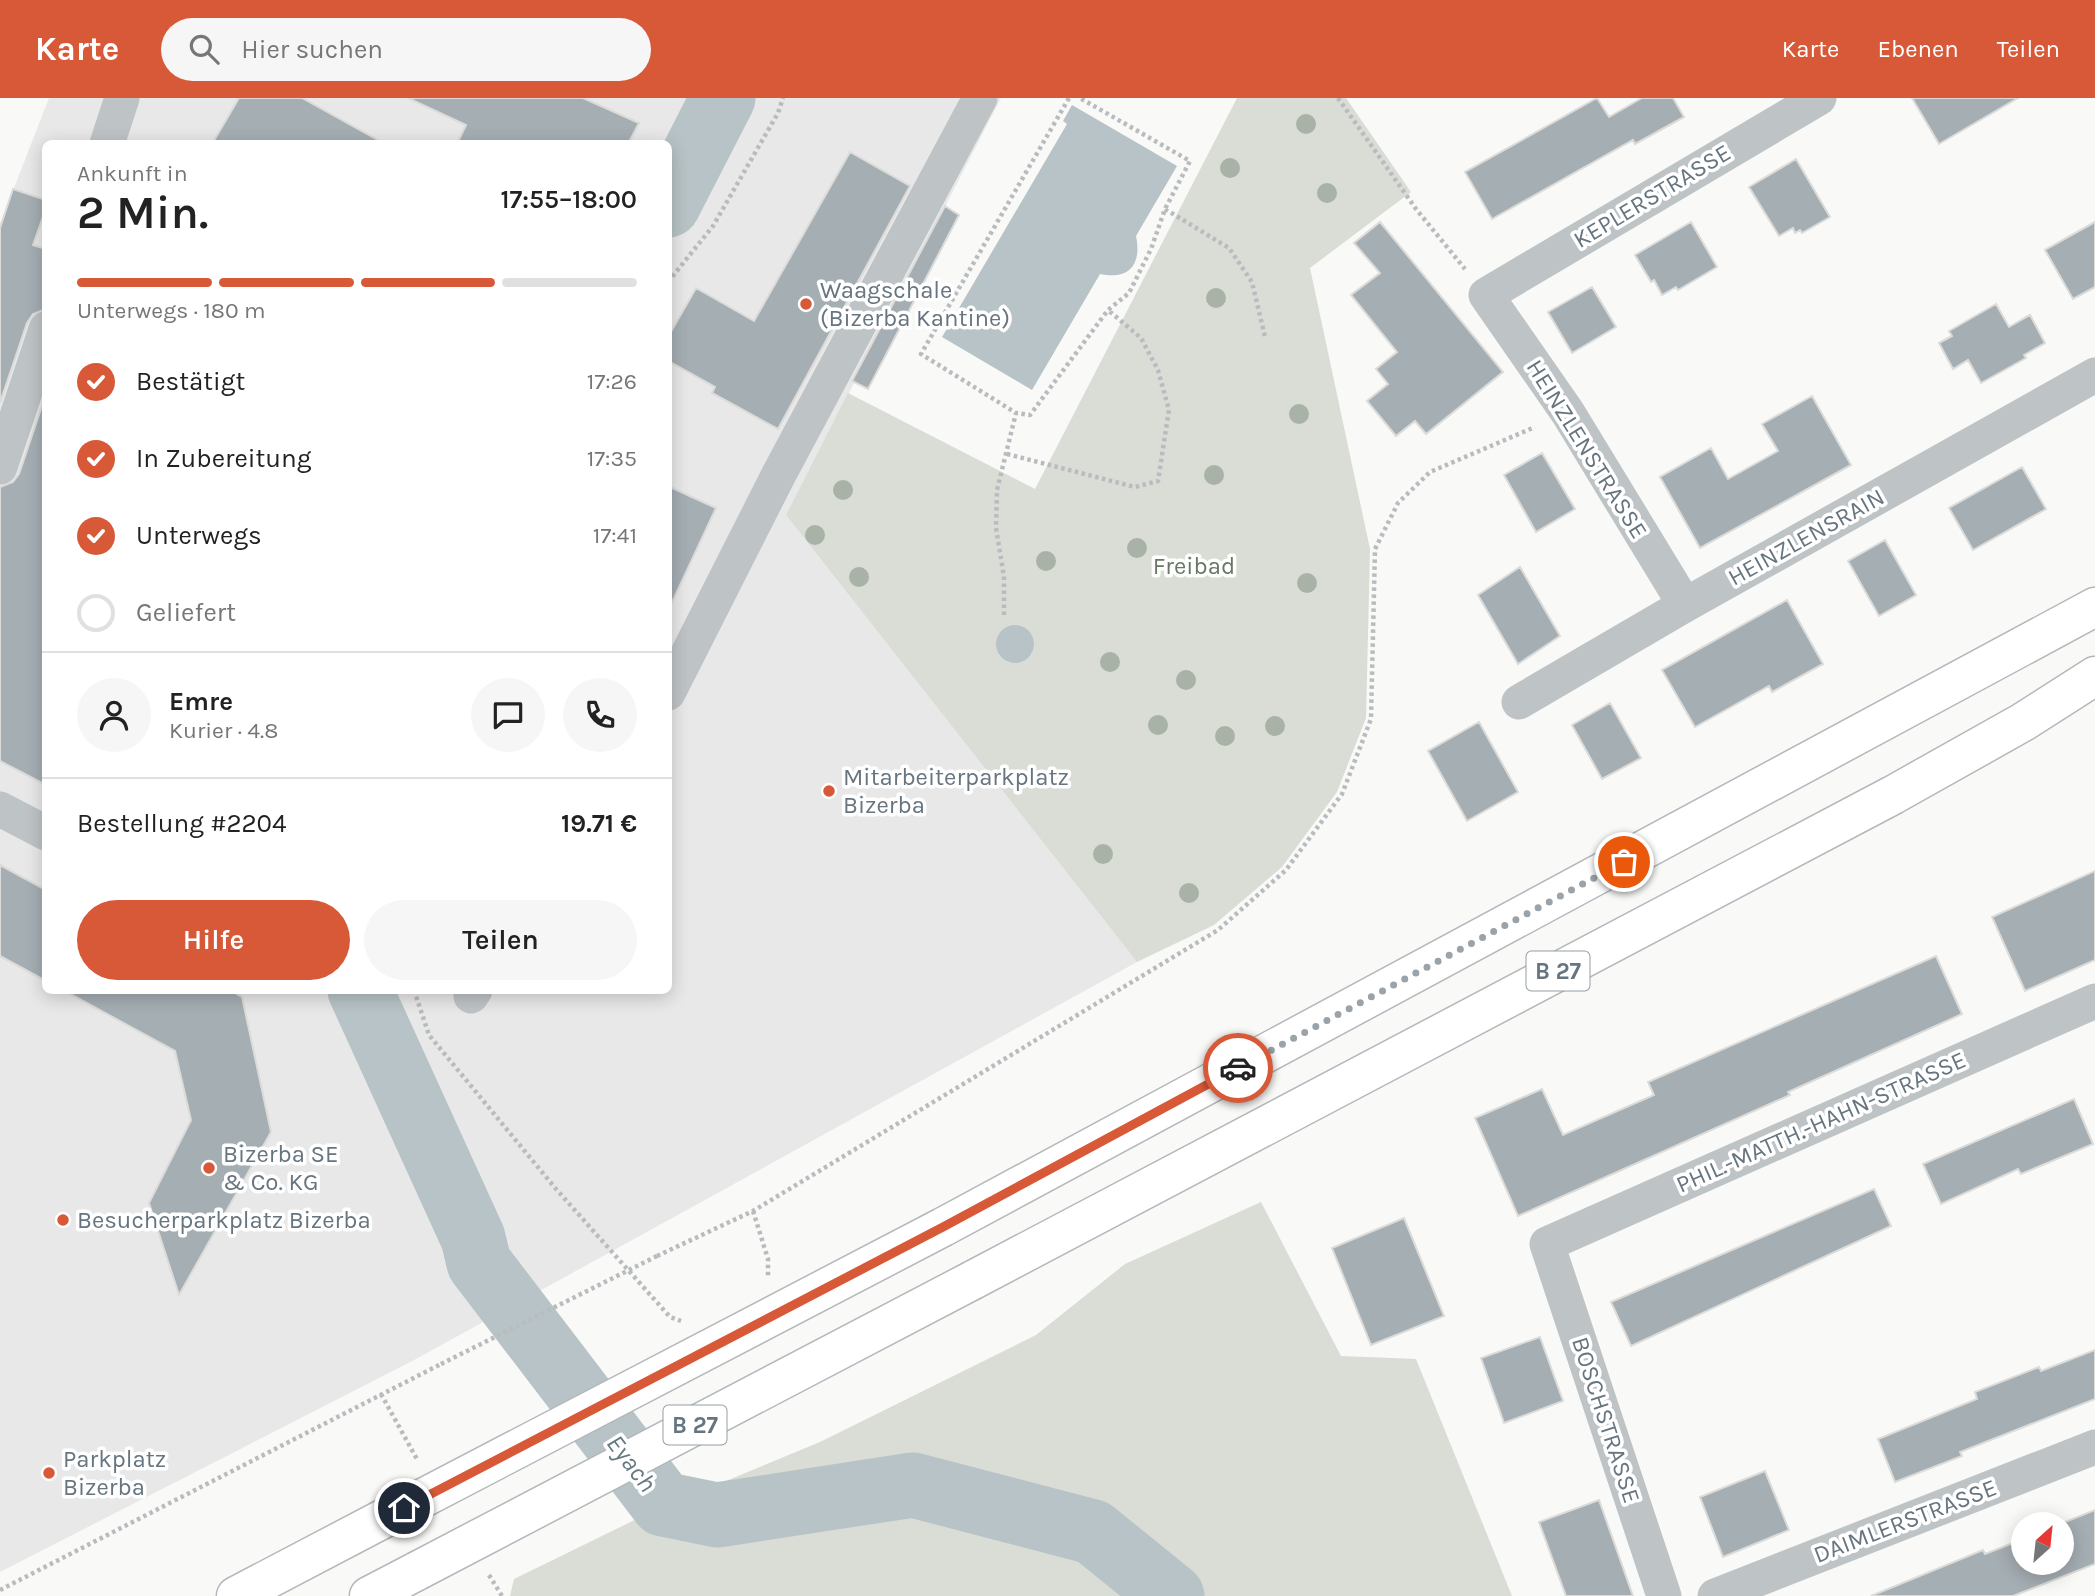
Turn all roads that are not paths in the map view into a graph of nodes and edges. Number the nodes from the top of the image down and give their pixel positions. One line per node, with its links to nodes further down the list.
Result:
1 (122, 98): 4 (street)
2 (980, 98): 12 (street)
3 (1819, 98): 5 (street, KEPLERSTRASSE)
4 (108, 140)
5 (1486, 295): 9 (street, HEINZLENSTRASSE)
6 (42, 341): 8 (street)
7 (2095, 375): 9 (street, HEINZLENSRAIN)
8 (0, 467)
9 (1685, 605): 13 (street, HEINZLENSRAIN)
10 (2095, 607): 19 (highway, B 27, bridge)
11 (2095, 676): 20 (highway, B 27, bridge)
12 (672, 685)
13 (1519, 702)
14 (0, 809): 15 (street)
15 (42, 831)
16 (2095, 1000): 17 (street, PHIL.-MATTH.-HAHN-STRASSE)
17 (1547, 1244): 21 (street, BOSCHSTRASSE)
18 (2095, 1447): 22 (street, DAIMLERSTRASSE)
19 (236, 1596)
20 (369, 1596)
21 (1664, 1596)
22 (1715, 1596)

